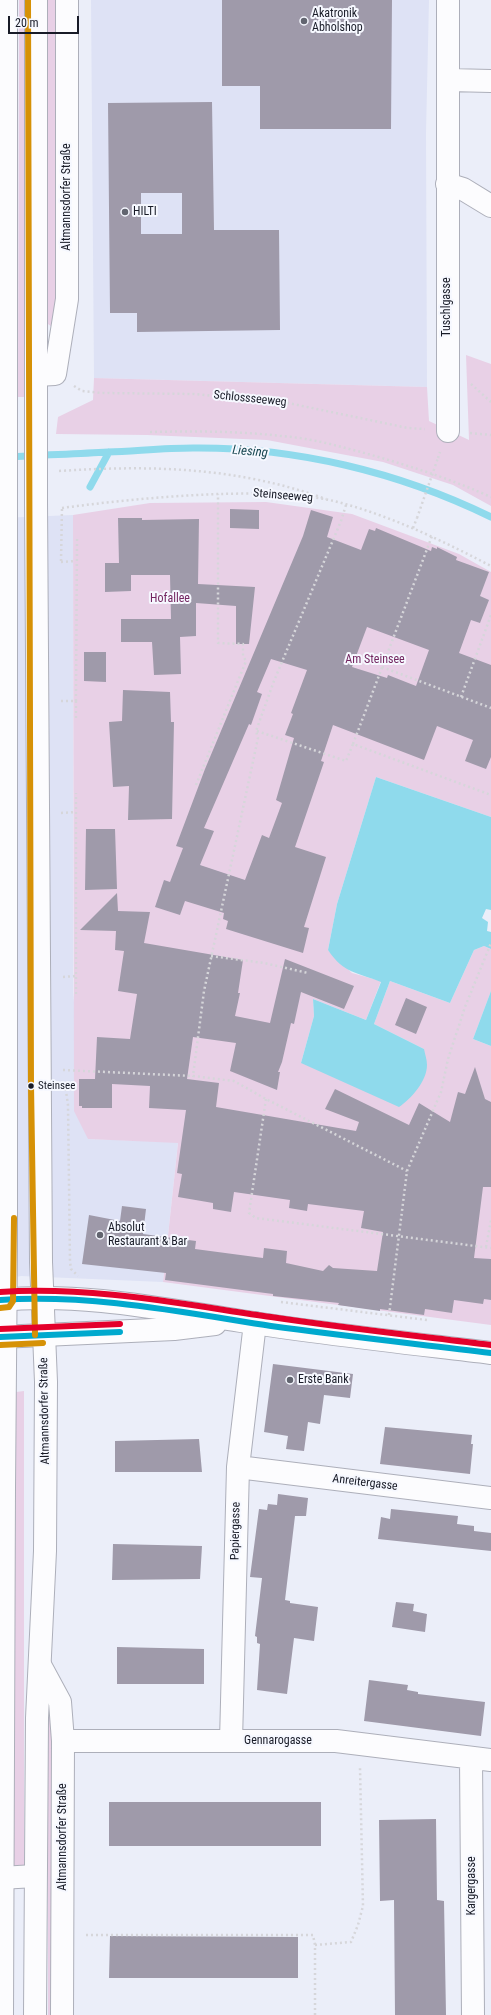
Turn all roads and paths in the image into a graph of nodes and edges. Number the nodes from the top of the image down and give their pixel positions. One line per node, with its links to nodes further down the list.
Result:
1 (6, 0): 45 (main road, bridge)
2 (36, 0): 9 (main road, Altmannsdorfer Straße)
3 (68, 0): 9 (main road, Altmannsdorfer Straße)
4 (448, 0): 5 (main road, Tuschlgasse)
5 (449, 80): 6 (main road); 7 (main road, Tuschlgasse)
6 (491, 80)
7 (447, 184): 8 (main road); 10 (main road, Tuschlgasse)
8 (491, 206)
9 (45, 375): 10 (path, Schlossseeweg); 56 (main road, Altmannsdorfer Straße, bridge)
10 (448, 431)
11 (150, 432): 15 (path)
12 (438, 458): 19 (path, bridge)
13 (54, 472): 16 (path)
14 (218, 494): 16 (path, Steinseeweg); 18 (path, Steinseeweg); 34 (path)
15 (491, 497)
16 (332, 501): 17 (path, Steinseeweg)
17 (346, 505): 19 (path, Steinseeweg); 32 (path)
18 (62, 508)
19 (414, 528): 20 (path, Steinseeweg)
20 (432, 536): 24 (path, Steinseeweg); 26 (path)
21 (77, 539): 22 (path)
22 (76, 561): 23 (path); 29 (path)
23 (62, 562)
24 (491, 566)
25 (491, 615): 27 (path)
26 (382, 667): 27 (path); 33 (path)
27 (461, 697): 30 (path)
28 (61, 701): 29 (path)
29 (76, 701): 31 (path)
30 (491, 708)
31 (76, 720)
32 (256, 731): 33 (path); 40 (path)
33 (353, 744): 36 (path)
34 (196, 785)
35 (76, 793): 37 (path)
36 (491, 795)
37 (76, 812): 38 (path); 42 (path)
38 (62, 813)
39 (491, 943): 49 (path)
40 (211, 956): 41 (path); 47 (path)
41 (308, 973)
42 (76, 976): 43 (path); 44 (path)
43 (62, 977)
44 (76, 994)
45 (3, 1062): 57 (main road)
46 (62, 1070): 47 (path)
47 (193, 1076): 48 (path)
48 (266, 1099): 49 (path); 51 (path)
49 (407, 1172): 51 (path)
50 (491, 1220): 52 (path)
51 (399, 1237): 52 (path); 58 (path)
52 (486, 1247): 53 (path)
53 (491, 1248)
54 (70, 1262): 55 (path)
55 (84, 1278)
56 (42, 1299): 57 (main road); 59 (main road); 60 (main road, Altmannsdorfer Straße)
57 (3, 1300): 61 (main road)
58 (389, 1315)
59 (247, 1322): 60 (main road); 62 (main road); 63 (main road, Papiergasse)
60 (43, 1335): 61 (main road); 65 (main road, Altmannsdorfer Straße)
61 (3, 1337): 71 (main road)
62 (491, 1353)
63 (238, 1467): 64 (main road, Anreitergasse); 66 (main road, Papiergasse)
64 (491, 1498)
65 (40, 1665): 67 (main road, Altmannsdorfer Straße); 70 (main road, Altmannsdorfer Straße)
66 (231, 1740): 67 (main road, Gennarogasse); 68 (main road, Gennarogasse)
67 (63, 1741): 76 (main road, Altmannsdorfer Straße)
68 (360, 1744): 69 (main road, Gennarogasse); 73 (path)
69 (481, 1759): 78 (main road, Kargergasse)
70 (35, 1876): 71 (main road); 75 (main road, Altmannsdorfer Straße)
71 (1, 1878): 74 (main road)
72 (106, 1934): 73 (path)
73 (315, 1945): 77 (path)
74 (2, 2015)
75 (35, 2015)
76 (62, 2015)
77 (315, 2015)
78 (473, 2015)

